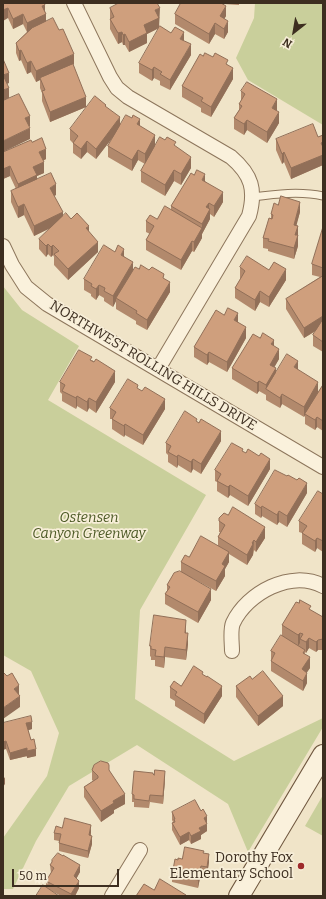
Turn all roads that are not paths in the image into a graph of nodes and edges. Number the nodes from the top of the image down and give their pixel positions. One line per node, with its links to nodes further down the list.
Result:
1 (79, 5): 3 (street)
2 (323, 196): 3 (lane)
3 (252, 197): 5 (street)
4 (3, 246): 5 (street, NORTHWEST ROLLING HILLS DRIVE)
5 (158, 369): 6 (street, NORTHWEST ROLLING HILLS DRIVE)
6 (323, 467)
7 (323, 586): 8 (street)
8 (232, 651)
9 (323, 755): 12 (street)
10 (140, 850): 11 (street)
11 (112, 896)
12 (239, 896)

